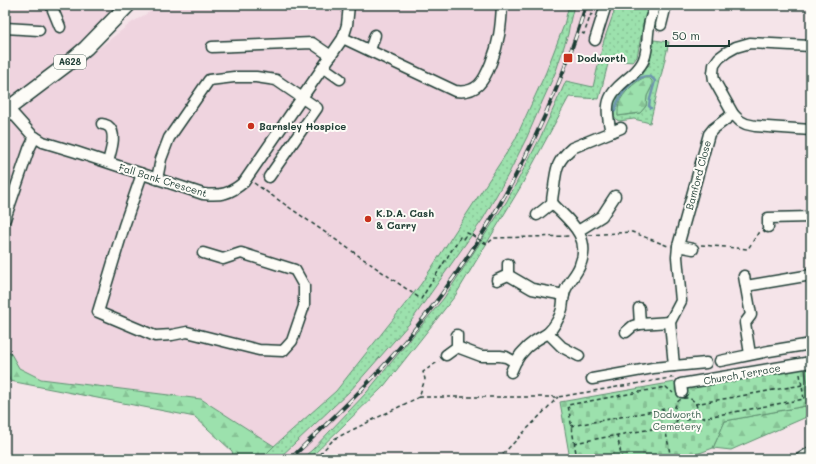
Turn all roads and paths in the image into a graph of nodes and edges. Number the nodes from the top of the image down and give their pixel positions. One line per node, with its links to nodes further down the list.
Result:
1 (51, 5): 11 (street)
2 (128, 5): 25 (highway, A628)
3 (349, 5): 16 (street, Fall Bank Crescent)
4 (502, 5): 20 (street)
5 (606, 5): 17 (street)
6 (692, 5): 7 (path)
7 (801, 5)
8 (661, 6): 10 (street); 30 (street)
9 (591, 14): 14 (path)
10 (661, 25)
11 (60, 26)
12 (5, 28): 13 (street)
13 (39, 30)
14 (582, 33)
15 (375, 35): 20 (street)
16 (344, 38): 20 (street); 21 (street, Fall Bank Crescent)
17 (595, 40)
18 (811, 46): 26 (street)
19 (212, 47): 21 (street)
20 (370, 50)
21 (332, 56): 22 (street, Fall Bank Crescent)
22 (323, 67): 23 (street); 24 (street, Fall Bank Crescent)
23 (340, 78)
24 (303, 98): 34 (street); 35 (street, Fall Bank Crescent); 36 (street)
25 (7, 109): 31 (street, Fall Bank Crescent)
26 (733, 114): 29 (street); 45 (street, Bamford Close)
27 (102, 124): 32 (street)
28 (621, 128): 30 (street)
29 (811, 130)
30 (611, 132): 38 (street)
31 (35, 137): 32 (street, Fall Bank Crescent); 41 (street)
32 (108, 162): 33 (street, Fall Bank Crescent)
33 (142, 174): 36 (street, Fall Bank Crescent); 47 (street)
34 (269, 177)
35 (246, 178): 36 (street, Fall Bank Crescent); 44 (path, bridge)
36 (157, 179)
37 (615, 196): 43 (street)
38 (552, 203): 39 (street); 43 (street)
39 (537, 215)
40 (811, 217): 42 (street)
41 (5, 219)
42 (768, 227): 46 (path)
43 (578, 231): 54 (street)
44 (483, 242)
45 (678, 246): 46 (street); 56 (street, Bamford Close)
46 (693, 249)
47 (203, 253)
48 (508, 264): 49 (street)
49 (508, 275): 52 (street); 54 (street)
50 (811, 275): 53 (street)
51 (744, 276): 53 (street)
52 (497, 280)
53 (746, 286): 63 (street)
54 (564, 295): 59 (street)
55 (639, 308): 57 (street)
56 (670, 322): 57 (street); 70 (street)
57 (640, 324): 58 (street)
58 (626, 332)
59 (548, 333): 65 (street); 67 (street)
60 (457, 335): 62 (street)
61 (811, 344): 63 (street)
62 (457, 347): 64 (street); 67 (street)
63 (750, 354): 66 (street)
64 (446, 355): 86 (path)
65 (579, 356)
66 (720, 361)
67 (515, 362): 72 (street)
68 (811, 362): 75 (street, Church Terrace)
69 (706, 363): 70 (street)
70 (674, 366): 73 (street)
71 (799, 370): 74 (path)
72 (511, 372)
73 (592, 379)
74 (802, 385): 77 (path); 79 (path)
75 (682, 392): 81 (path)
76 (558, 397): 87 (path)
77 (695, 404): 78 (path); 79 (path)
78 (675, 407): 80 (path); 81 (path)
79 (696, 413): 80 (path)
80 (679, 417): 82 (path)
81 (571, 426): 84 (path)
82 (665, 427): 83 (path); 90 (path)
83 (617, 435): 84 (path); 89 (path)
84 (574, 443): 88 (path)
85 (811, 452): 91 (street)
86 (315, 459)
87 (498, 459)
88 (577, 459)
89 (622, 459)
90 (671, 459)
91 (800, 459)

